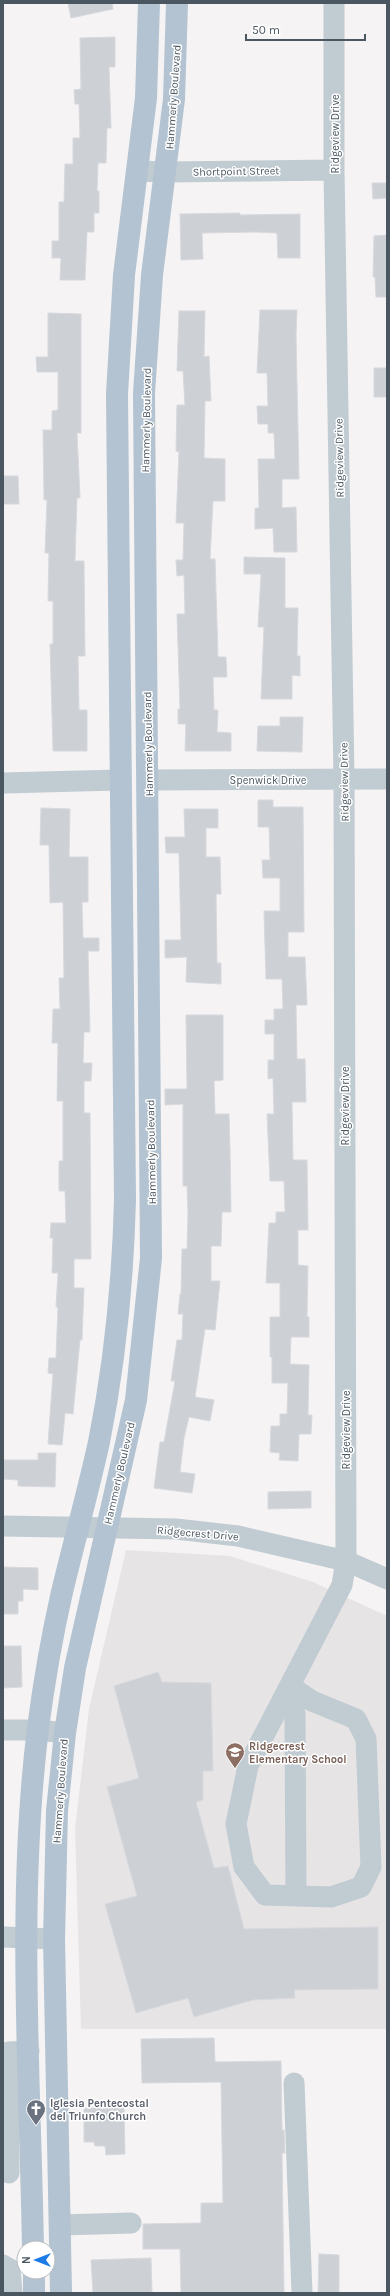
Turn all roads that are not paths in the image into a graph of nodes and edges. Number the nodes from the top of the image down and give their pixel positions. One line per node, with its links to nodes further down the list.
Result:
1 (149, 3): 4 (main road)
2 (177, 3): 6 (main road, Hammerly Boulevard)
3 (334, 3): 5 (street, Ridgeview Drive)
4 (138, 170): 6 (street, Shortpoint Street); 7 (main road)
5 (334, 170): 6 (street, Shortpoint Street); 10 (street, Ridgeview Drive)
6 (166, 172): 8 (main road, Hammerly Boulevard)
7 (117, 438): 8 (main road); 9 (main road)
8 (144, 438): 13 (main road, Hammerly Boulevard)
9 (119, 689): 12 (main road); 13 (main road)
10 (344, 779): 11 (street, Spenwick Drive); 13 (street, Spenwick Drive); 23 (street, Ridgeview Drive)
11 (387, 779)
12 (119, 780): 14 (street); 15 (main road); 16 (main road)
13 (149, 780): 15 (main road, Hammerly Boulevard)
14 (3, 783)
15 (149, 880): 17 (main road, Hammerly Boulevard)
16 (124, 1047): 17 (main road); 18 (main road)
17 (149, 1047): 19 (main road, Hammerly Boulevard)
18 (123, 1257): 19 (main road); 21 (main road)
19 (151, 1258): 22 (main road, Hammerly Boulevard)
20 (3, 1526): 21 (street, Ridgecrest Drive)
21 (78, 1529): 22 (street, Ridgecrest Drive); 27 (main road)
22 (106, 1529): 23 (street, Ridgecrest Drive); 28 (main road, Hammerly Boulevard)
23 (346, 1561): 24 (street, Ridgecrest Drive); 25 (street, Ridgeview Drive)
24 (387, 1579)
25 (290, 1686): 29 (street); 29 (street, Ridgeview Drive); 29 (street)
26 (3, 1730): 27 (street)
27 (38, 1730): 28 (street); 31 (main road)
28 (65, 1733): 32 (main road, Hammerly Boulevard)
29 (296, 1896)
30 (3, 1938): 31 (street)
31 (27, 1938): 32 (street); 33 (main road)
32 (54, 1939): 38 (main road, Hammerly Boulevard)
33 (29, 2051): 35 (main road); 36 (street)
34 (294, 2083): 45 (street)
35 (32, 2172): 36 (street); 39 (main road)
36 (6, 2173)
37 (131, 2223): 38 (street)
38 (60, 2225): 44 (main road, Hammerly Boulevard)
39 (33, 2240)
40 (3, 2265): 42 (street)
41 (34, 2280): 43 (main road)
42 (12, 2293)
43 (34, 2293)
44 (61, 2293)
45 (302, 2293)

